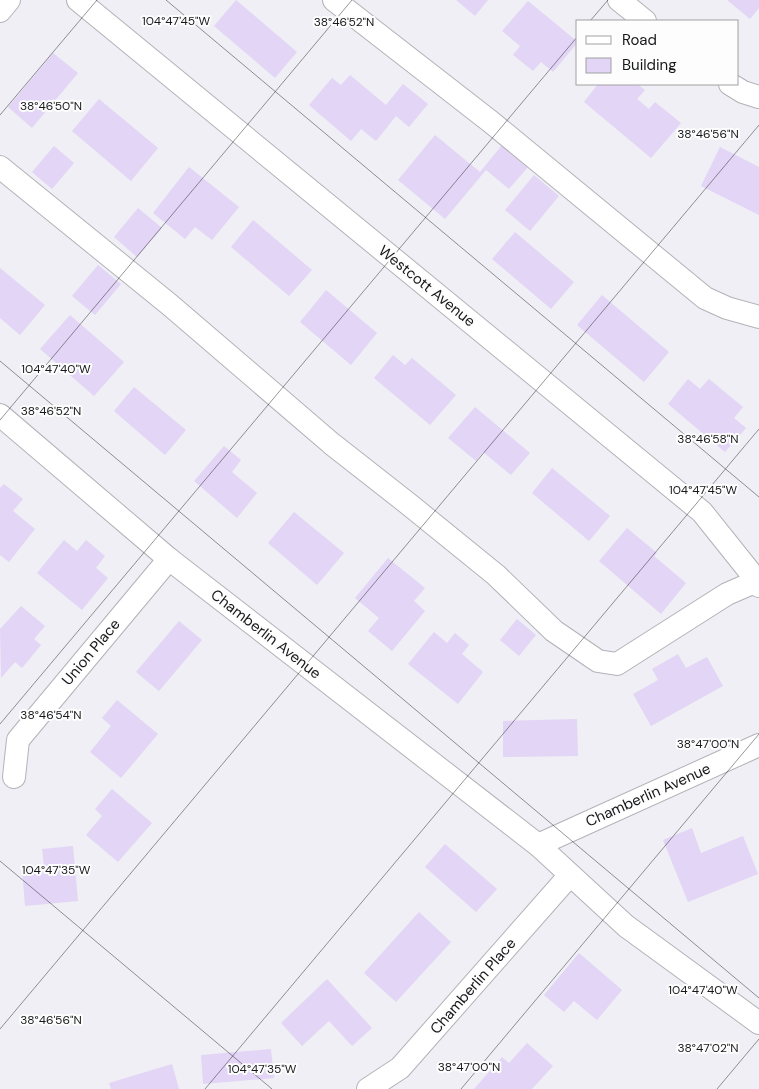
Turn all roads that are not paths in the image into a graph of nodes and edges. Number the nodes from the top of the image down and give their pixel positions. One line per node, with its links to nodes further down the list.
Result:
1 (9, 0): 5 (street)
2 (78, 0): 13 (street, Westcott Avenue)
3 (334, 0): 10 (street)
4 (619, 0): 6 (street)
5 (0, 11)
6 (644, 20)
7 (732, 85): 8 (street)
8 (759, 97)
9 (0, 167): 13 (street)
10 (759, 316)
11 (0, 415): 12 (street, Chamberlin Avenue)
12 (170, 559): 15 (street, Union Place); 16 (street, Chamberlin Avenue)
13 (758, 583)
14 (759, 745): 16 (street, Chamberlin Avenue)
15 (14, 777)
16 (538, 845): 17 (street, Chamberlin Avenue)
17 (570, 875): 18 (street, Chamberlin Avenue); 19 (street, Chamberlin Place)
18 (759, 1023)
19 (368, 1089)

